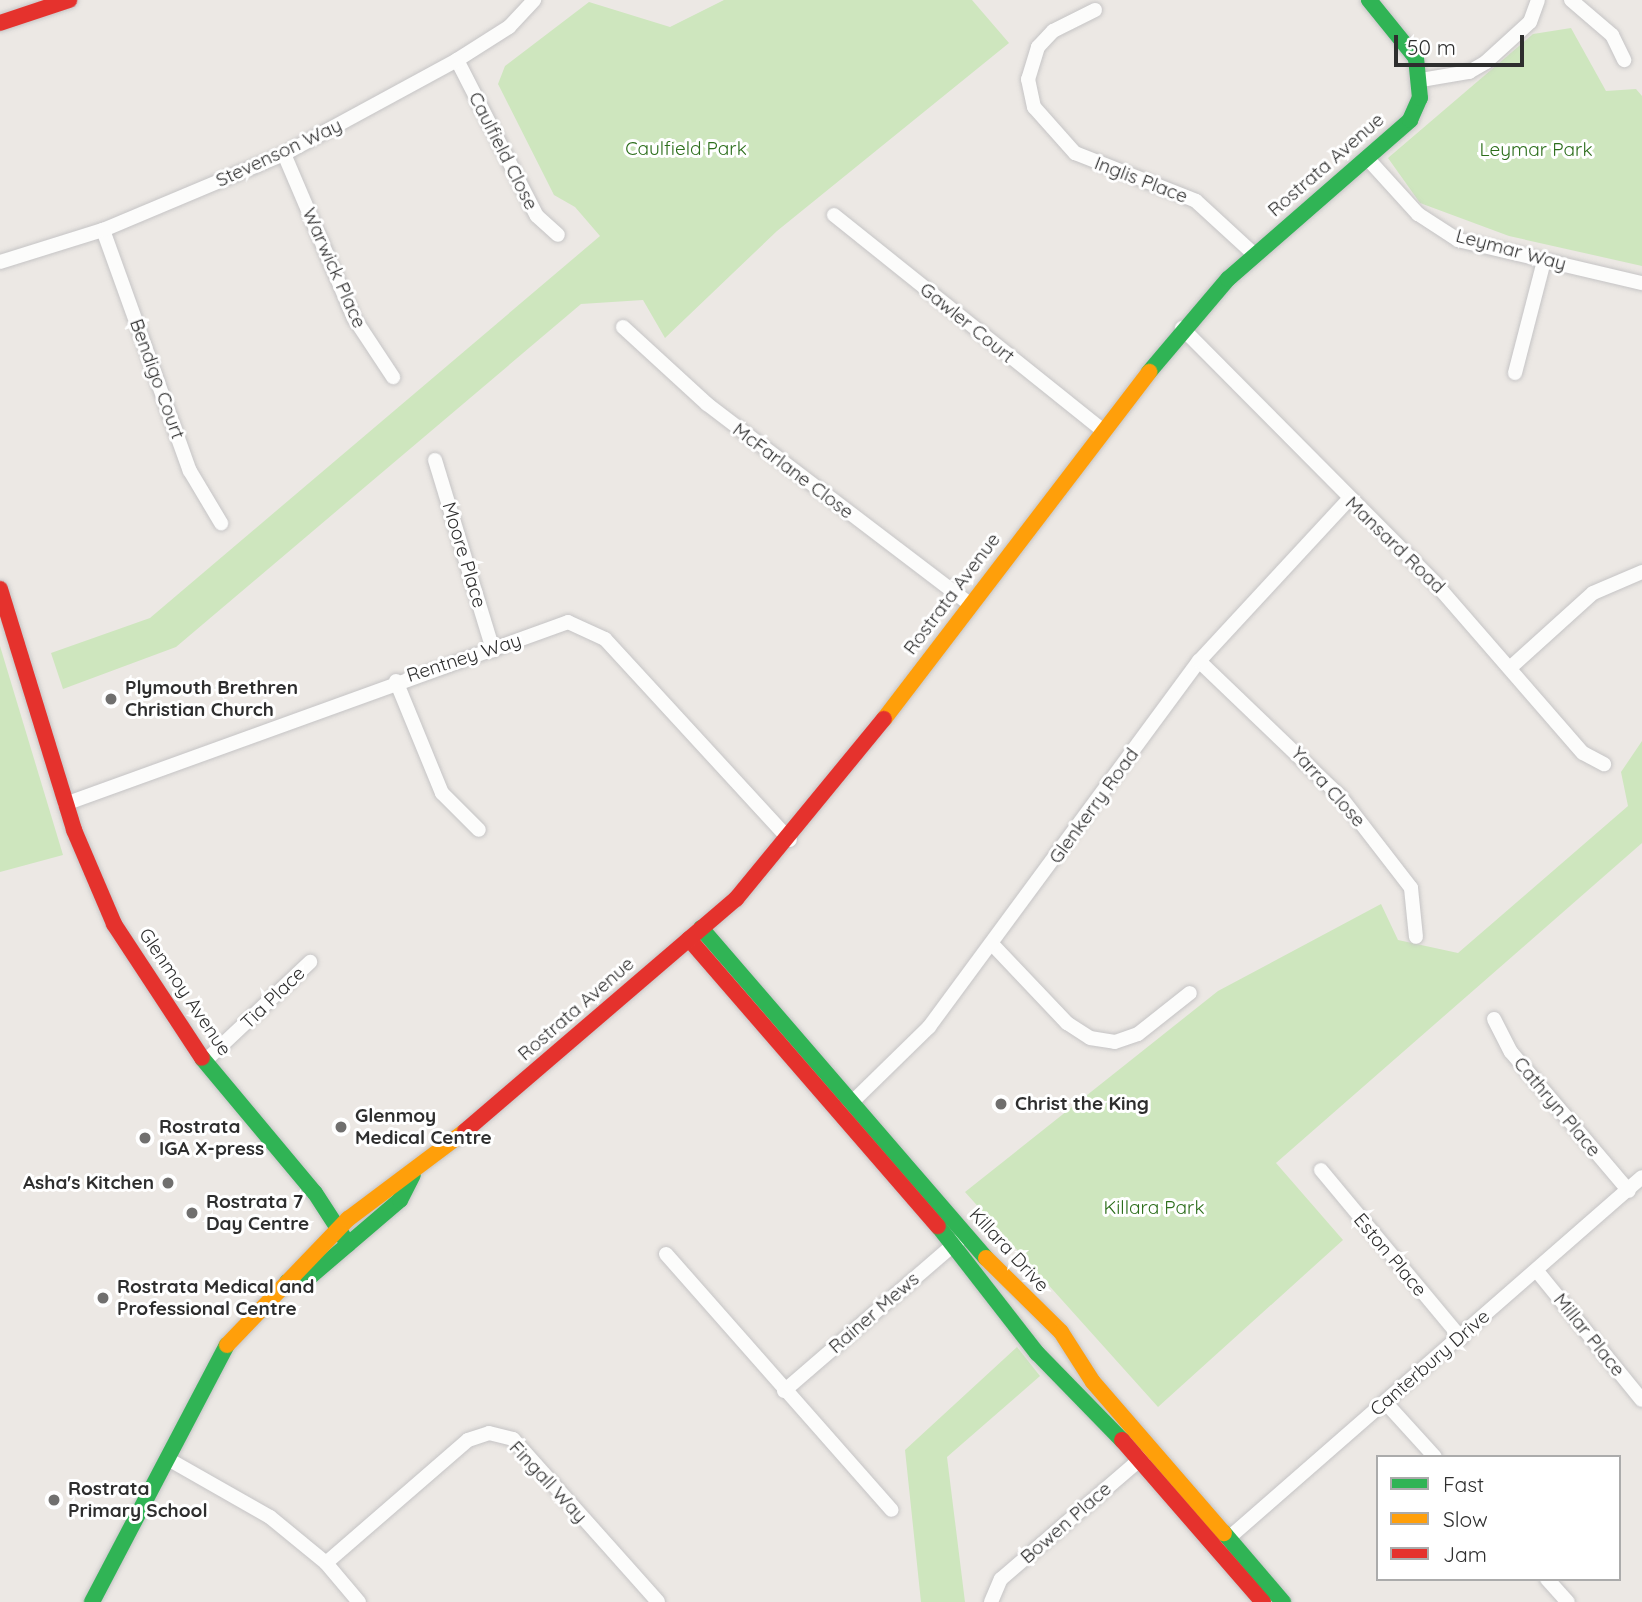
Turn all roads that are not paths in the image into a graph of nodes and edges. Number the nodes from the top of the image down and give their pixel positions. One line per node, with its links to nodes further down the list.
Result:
1 (69, 0): 7 (street)
2 (534, 0): 8 (street, Stevenson Way)
3 (1369, 0): 10 (street)
4 (1538, 0): 10 (street)
5 (1571, 0): 9 (street)
6 (1095, 10): 16 (street, Inglis Place)
7 (0, 23)
8 (457, 60): 11 (street, Stevenson Way); 15 (street, Caulfield Close)
9 (1624, 60)
10 (1421, 80): 12 (street, Rostrata Avenue)
11 (284, 154): 14 (street, Stevenson Way); 23 (street, Warwick Place)
12 (1367, 158): 16 (street, Rostrata Avenue); 17 (street, Leymar Way)
13 (834, 215): 24 (street, Gawler Court)
14 (103, 230): 18 (street, Stevenson Way); 27 (street, Bendigo Court)
15 (558, 235)
16 (1255, 254): 21 (street, Rostrata Avenue)
17 (1544, 261): 19 (street, Leymar Way); 22 (street)
18 (0, 262)
19 (1642, 283)
20 (623, 327): 30 (street, McFarlane Close)
21 (1182, 328): 24 (street, Rostrata Avenue); 26 (street, Mansard Road)
22 (1515, 373)
23 (393, 377)
24 (1102, 430): 30 (street, Rostrata Avenue)
25 (435, 460): 32 (street, Moore Place)
26 (1348, 500): 33 (street, Glenkerry Road); 34 (street, Mansard Road)
27 (220, 523)
28 (1642, 572): 34 (street)
29 (0, 589): 31 (street, Glenmoy Avenue)
30 (971, 605): 39 (street, Rostrata Avenue)
31 (5, 620): 37 (street, Glenmoy Avenue)
32 (493, 650): 35 (street, Rentney Way); 39 (street, Rentney Way)
33 (1199, 661): 41 (street, Yarra Close); 42 (street, Glenkerry Road)
34 (1511, 667): 36 (street, Mansard Road)
35 (396, 681): 37 (street, Rentney Way); 38 (street)
36 (1604, 764)
37 (65, 804): 46 (street, Glenmoy Avenue)
38 (480, 830)
39 (790, 840): 40 (street, Rostrata Avenue)
40 (695, 933): 47 (street, Killara Drive); 49 (street, Rostrata Avenue)
41 (1416, 937)
42 (993, 946): 44 (street); 47 (street, Glenkerry Road)
43 (310, 962): 46 (street, Tia Place)
44 (1190, 993)
45 (1494, 1019): 51 (street, Cathryn Place)
46 (204, 1062): 52 (street, Glenmoy Avenue)
47 (846, 1108): 54 (street, Killara Drive)
48 (1321, 1170): 58 (street, Eston Place)
49 (413, 1175): 52 (street, Rostrata Avenue); 53 (street, Rostrata Avenue)
50 (1642, 1177): 51 (street, Canterbury Drive)
51 (1629, 1191): 56 (street, Canterbury Drive)
52 (342, 1225): 53 (street, Glenmoy Avenue); 57 (street, Rostrata Avenue)
53 (354, 1239): 57 (street, Rostrata Avenue)
54 (959, 1240): 59 (street, Rainer Mews); 62 (street, Killara Drive); 62 (street, Killara Drive)
55 (666, 1254): 59 (street)
56 (1537, 1271): 58 (street, Canterbury Drive); 60 (street, Millar Place)
57 (287, 1282): 64 (street, Rostrata Avenue)
58 (1461, 1338): 61 (street, Canterbury Drive)
59 (784, 1391): 65 (street)
60 (1642, 1400)
61 (1385, 1402): 63 (street); 66 (street, Canterbury Drive)
62 (1145, 1455): 66 (street, Killara Drive); 72 (street, Bowen Place)
63 (1433, 1455)
64 (168, 1459): 67 (street); 69 (street, Rostrata Avenue)
65 (892, 1510)
66 (1222, 1544): 73 (street, Killara Drive); 74 (street, Killara Drive)
67 (326, 1563): 70 (street); 71 (street, Fingall Way)
68 (1549, 1581): 75 (street)
69 (92, 1602)
70 (359, 1602)
71 (658, 1602)
72 (991, 1602)
73 (1263, 1602)
74 (1283, 1602)
75 (1568, 1602)

